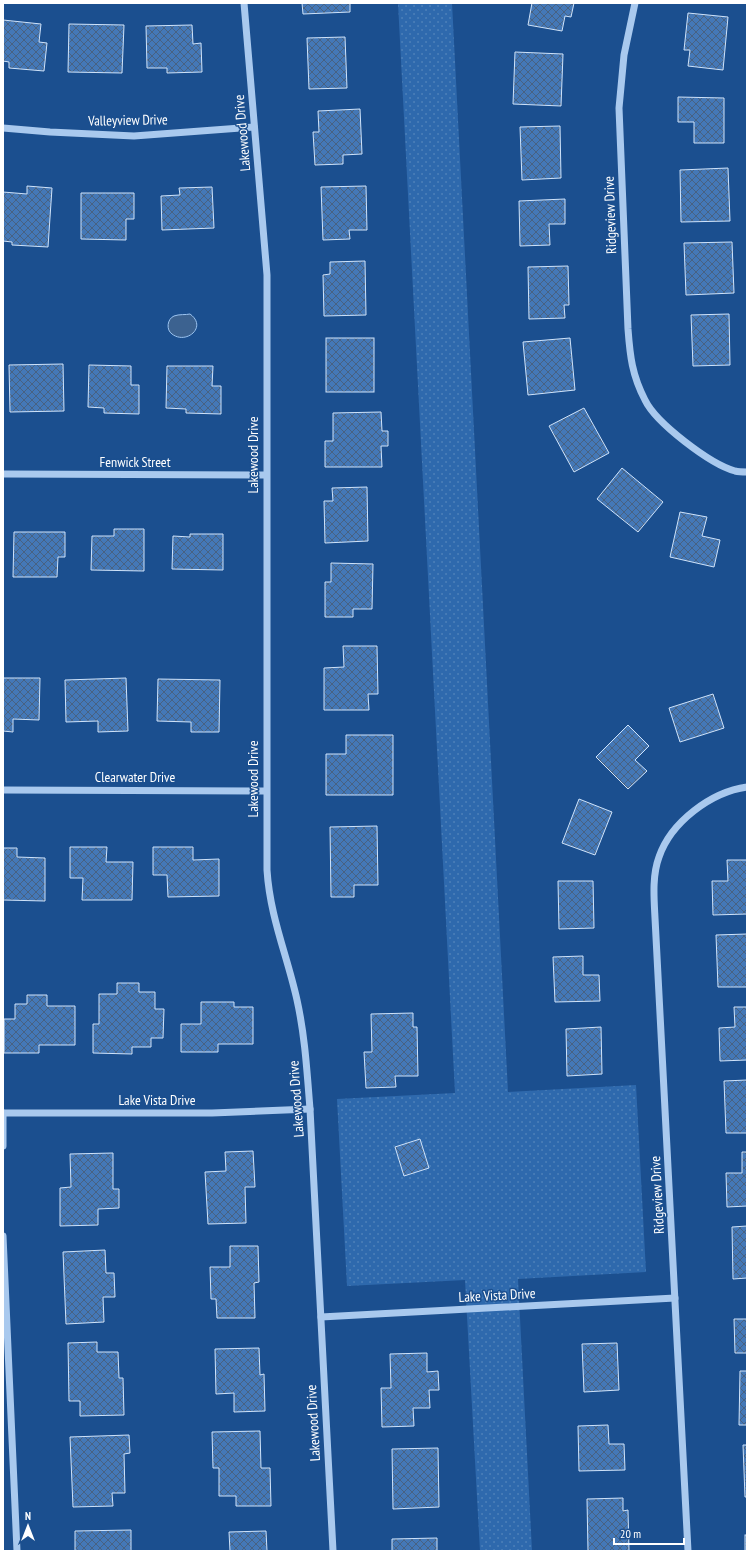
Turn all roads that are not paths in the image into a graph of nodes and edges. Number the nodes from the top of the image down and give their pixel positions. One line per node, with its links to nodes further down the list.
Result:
1 (244, 3): 3 (street, Lakewood Drive)
2 (635, 3): 5 (street, Ridgeview Drive)
3 (254, 127): 4 (street, Valleyview Drive); 7 (street, Lakewood Drive)
4 (3, 128)
5 (747, 472)
6 (3, 474): 7 (street, Fenwick Street)
7 (266, 475): 10 (street, Lakewood Drive)
8 (747, 787): 15 (street, Ridgeview Drive)
9 (3, 790): 10 (street, Clearwater Drive)
10 (266, 791): 11 (street, Lakewood Drive)
11 (310, 1109): 12 (street, Lake Vista Drive); 16 (street, Lakewood Drive)
12 (3, 1113): 13 (street)
13 (3, 1146)
14 (3, 1236): 17 (street)
15 (675, 1298): 16 (street, Lake Vista Drive); 19 (street, Ridgeview Drive)
16 (321, 1317): 18 (street, Lakewood Drive)
17 (17, 1551)
18 (333, 1551)
19 (688, 1551)

